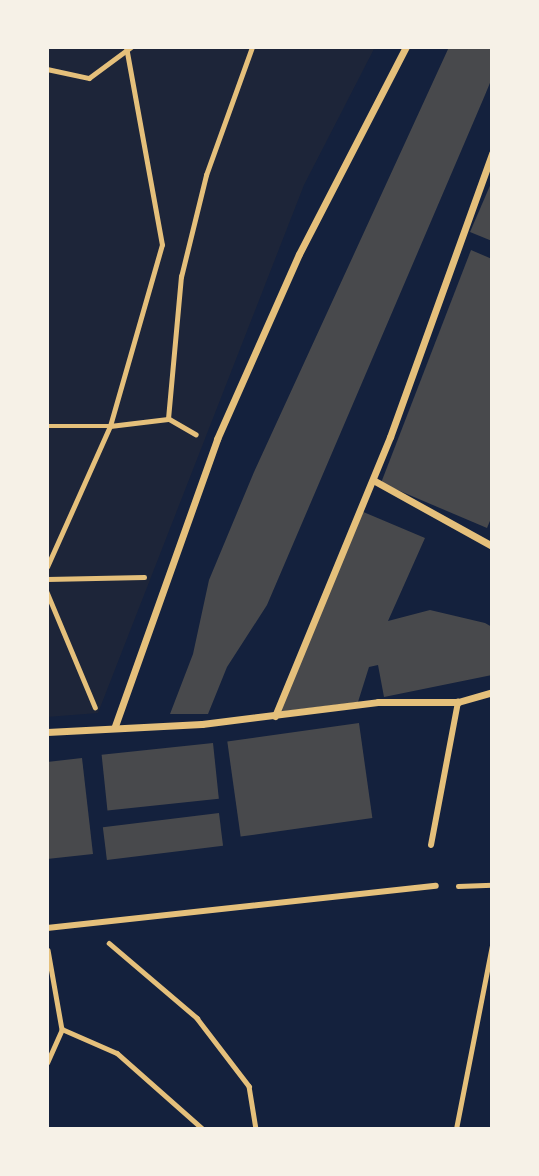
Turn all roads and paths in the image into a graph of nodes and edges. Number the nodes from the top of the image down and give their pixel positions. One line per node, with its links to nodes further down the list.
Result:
1 (251, 47): 6 (path)
2 (406, 47): 9 (street)
3 (128, 48): 4 (path); 8 (path)
4 (47, 69)
5 (492, 153): 10 (street)
6 (168, 419): 8 (path); 9 (path)
7 (47, 426): 8 (path)
8 (110, 426): 12 (path)
9 (217, 439): 13 (street)
10 (373, 480): 11 (street); 18 (street)
11 (492, 546)
12 (47, 567)
13 (168, 576): 14 (path); 19 (street)
14 (47, 579)
15 (47, 592): 20 (path)
16 (492, 692): 17 (street)
17 (458, 702): 18 (street); 22 (street)
18 (275, 716): 19 (street)
19 (115, 726): 20 (street)
20 (103, 727): 21 (street)
21 (47, 732)
22 (431, 845)
23 (492, 885): 24 (path)
24 (436, 886): 25 (street)
25 (89, 926): 26 (street); 32 (path)
26 (47, 929)
27 (47, 943): 29 (path)
28 (492, 946): 33 (path)
29 (62, 1029): 30 (path); 31 (path)
30 (47, 1063)
31 (203, 1129)
32 (256, 1129)
33 (456, 1129)

